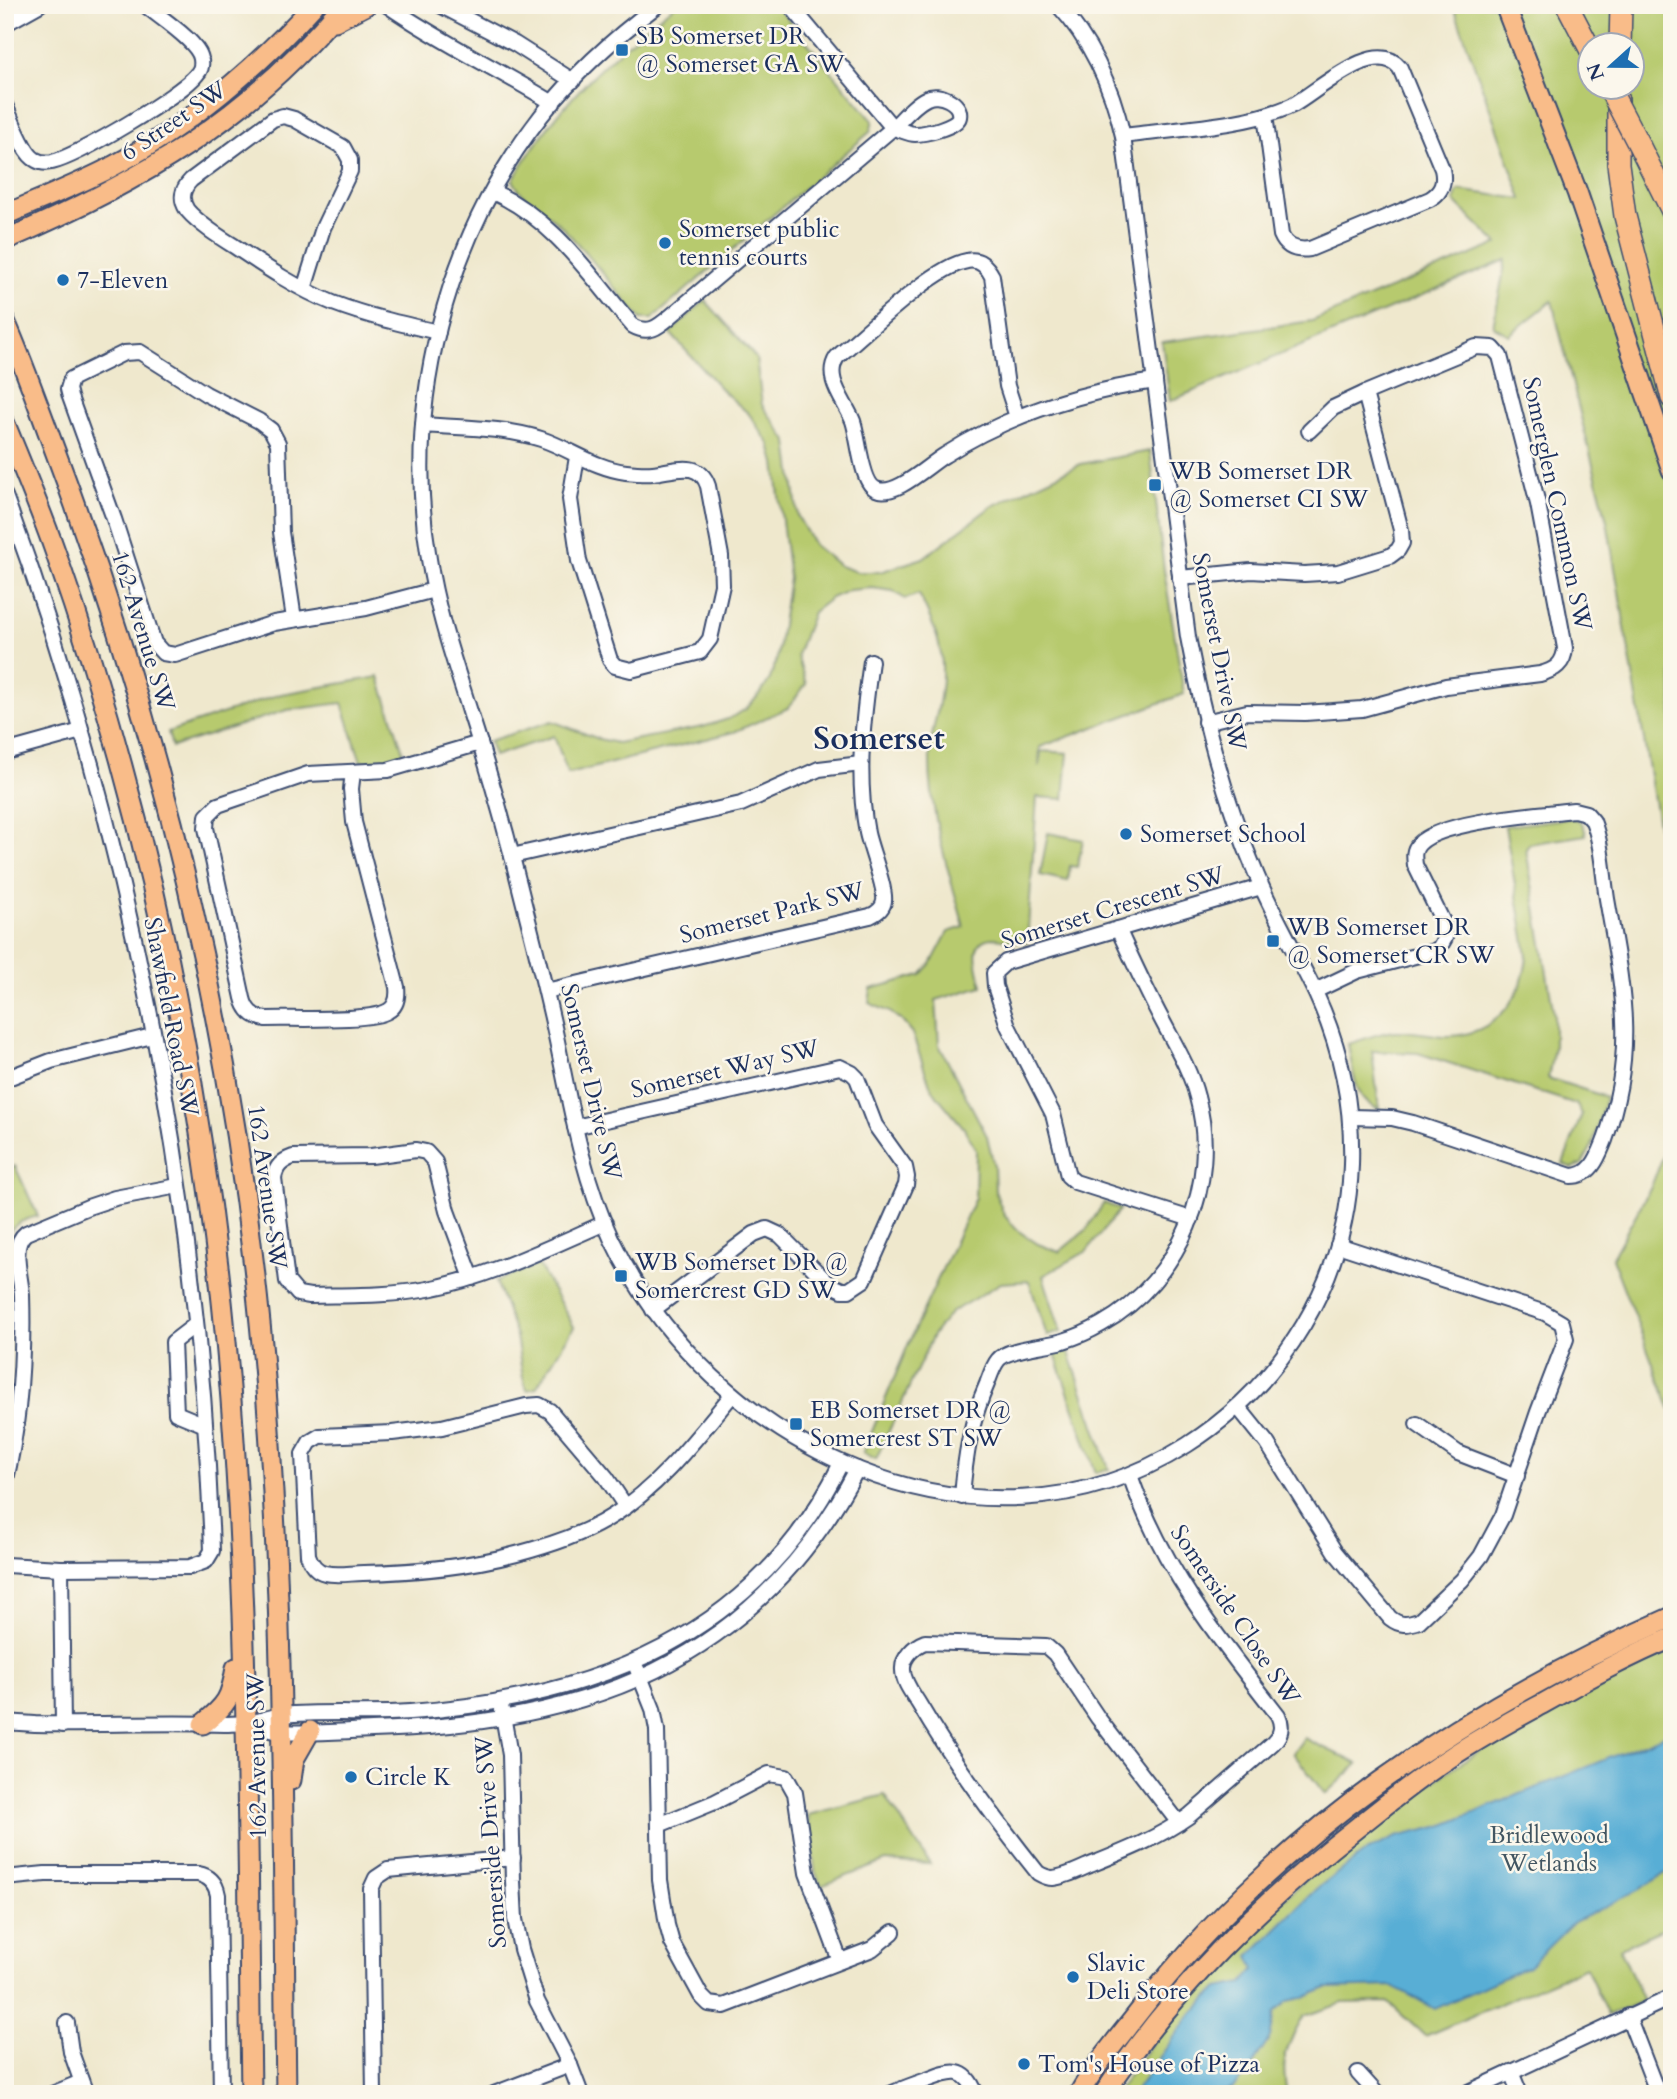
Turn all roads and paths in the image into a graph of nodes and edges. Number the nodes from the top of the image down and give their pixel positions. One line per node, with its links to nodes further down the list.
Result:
1 (39, 5): 14 (street)
2 (145, 5): 22 (street)
3 (314, 5): 26 (main road, 6 Street SW)
4 (343, 5): 15 (main road, 6 Street SW)
5 (366, 5): 15 (main road)
6 (387, 5): 21 (street)
7 (440, 5): 18 (street)
8 (658, 5): 18 (street, Somerset Drive SW)
9 (790, 5): 25 (street)
10 (1505, 5): 44 (main road)
11 (1567, 5): 16 (highway)
12 (1621, 5): 17 (highway)
13 (1060, 6): 24 (street, Somerset Drive SW)
14 (5, 24)
15 (325, 27): 30 (main road, 6 Street SW)
16 (1581, 32)
17 (1620, 32)
18 (573, 81): 21 (street, Somerset Drive SW)
19 (1616, 102): 28 (highway, bridge)
20 (1618, 102): 38 (highway)
21 (553, 103): 25 (street, Somerset Drive SW)
22 (5, 105)
23 (1265, 115): 23 (street); 24 (street)
24 (1123, 135): 36 (street, Somerset Drive SW)
25 (493, 192): 34 (street, Somerset Drive SW)
26 (31, 203): 27 (main road); 29 (main road, 6 Street SW)
27 (5, 207)
28 (1672, 211)
29 (5, 215)
30 (6, 242)
31 (304, 289): 31 (street); 34 (street)
32 (5, 303): 35 (main road)
33 (5, 321): 35 (main road, 162 Avenue SW)
34 (438, 332): 41 (street, Somerset Drive SW)
35 (14, 341): 93 (main road, 162 Avenue SW)
36 (1155, 381): 39 (street); 46 (street, Somerset Drive SW)
37 (1365, 393): 42 (street); 46 (street); 50 (street, Somerglen Common SW)
38 (1672, 398)
39 (1017, 417): 39 (street)
40 (5, 424): 86 (main road, 162 Avenue SW)
41 (423, 425): 43 (street); 47 (street, Somerset Drive SW)
42 (1309, 432)
43 (577, 457): 43 (street)
44 (1672, 470)
45 (5, 496): 51 (street, Shawfield Road SW)
46 (1180, 578): 50 (street, Somerset Drive SW)
47 (435, 590): 48 (street); 52 (street, Somerset Drive SW)
48 (294, 619): 48 (street)
49 (871, 661): 54 (street, Somerset Park SW)
50 (1205, 722): 57 (street, Somerset Drive SW)
51 (81, 731): 53 (street); 61 (street, Shawfield Road SW)
52 (480, 743): 55 (street); 56 (street, Somerset Drive SW)
53 (5, 752)
54 (861, 764): 56 (street); 59 (street, Somerset Park SW)
55 (353, 772): 55 (street)
56 (512, 856): 59 (street, Somerset Drive SW)
57 (1261, 887): 58 (street, Somerset Crescent SW); 60 (street, Somerset Drive SW)
58 (1118, 929): 66 (street); 66 (street, Somerset Crescent SW)
59 (546, 991): 64 (street, Somerset Drive SW)
60 (1315, 991): 63 (street, Somerset Drive SW); 63 (street)
61 (152, 1037): 62 (street); 65 (street, Shawfield Road SW)
62 (5, 1079)
63 (1350, 1117): 68 (street, Somerset Drive SW)
64 (575, 1127): 67 (street, Somerset Drive SW); 70 (street, Somerset Way SW)
65 (178, 1186): 71 (street, Shawfield Road SW); 80 (street)
66 (1191, 1219): 81 (street)
67 (605, 1223): 69 (street); 70 (street, Somerset Drive SW)
68 (1338, 1245): 73 (street, Somerset Drive SW); 79 (street)
69 (472, 1278): 69 (street)
70 (653, 1310): 72 (street, Somerset Drive SW)
71 (195, 1325): 75 (street, Shawfield Road SW); 75 (street)
72 (732, 1395): 76 (street, Somerset Drive SW); 82 (street)
73 (1238, 1407): 78 (street, Somerset Drive SW); 79 (street)
74 (1417, 1424): 79 (street)
75 (205, 1425): 84 (street, Shawfield Road SW)
76 (841, 1463): 77 (street, Somerset Drive SW); 88 (street)
77 (857, 1469): 81 (street, Somerset Drive SW); 89 (street)
78 (1130, 1475): 81 (street, Somerset Drive SW); 98 (street, Somerside Close SW)
79 (1517, 1476)
80 (5, 1484)
81 (962, 1497)
82 (626, 1507): 82 (street)
83 (5, 1565): 84 (street)
84 (61, 1568): 94 (street)
85 (1672, 1617): 121 (main road)
86 (243, 1632): 95 (main road); 96 (main road, 162 Avenue SW)
87 (1672, 1638): 122 (main road)
88 (634, 1662): 89 (street); 90 (street)
89 (641, 1678): 91 (street); 99 (street)
90 (500, 1700): 91 (street, Somerside Drive SW); 93 (street)
91 (503, 1717): 97 (street); 101 (street, Somerside Drive SW)
92 (5, 1722): 94 (street)
93 (281, 1723): 96 (street); 97 (street); 100 (main road, 162 Avenue SW)
94 (64, 1724): 95 (street)
95 (203, 1724): 96 (street)
96 (247, 1724): 114 (main road, 162 Avenue SW)
97 (310, 1731): 100 (main road)
98 (1179, 1823): 98 (street, Somerside Close SW)
99 (659, 1825): 104 (street); 104 (street)
100 (283, 1826): 115 (main road, 162 Avenue SW)
101 (513, 1858): 108 (street, Somerside Drive SW); 116 (street)
102 (5, 1878): 113 (street)
103 (893, 1932): 104 (street)
104 (840, 1961)
105 (1672, 1997): 106 (street)
106 (1629, 2016): 109 (street); 126 (street)
107 (67, 2023): 111 (street)
108 (570, 2065): 117 (street); 118 (street, Somerside Drive SW)
109 (1511, 2072): 124 (street); 125 (street)
110 (1358, 2073): 123 (street)
111 (83, 2088): 112 (street)
112 (52, 2094)
113 (220, 2094)
114 (251, 2094)
115 (286, 2094)
116 (374, 2094)
117 (494, 2094)
118 (582, 2094)
119 (890, 2094): 120 (street)
120 (976, 2094)
121 (1079, 2094)
122 (1104, 2094)
123 (1377, 2094)
124 (1465, 2094)
125 (1520, 2094)
126 (1658, 2094)

